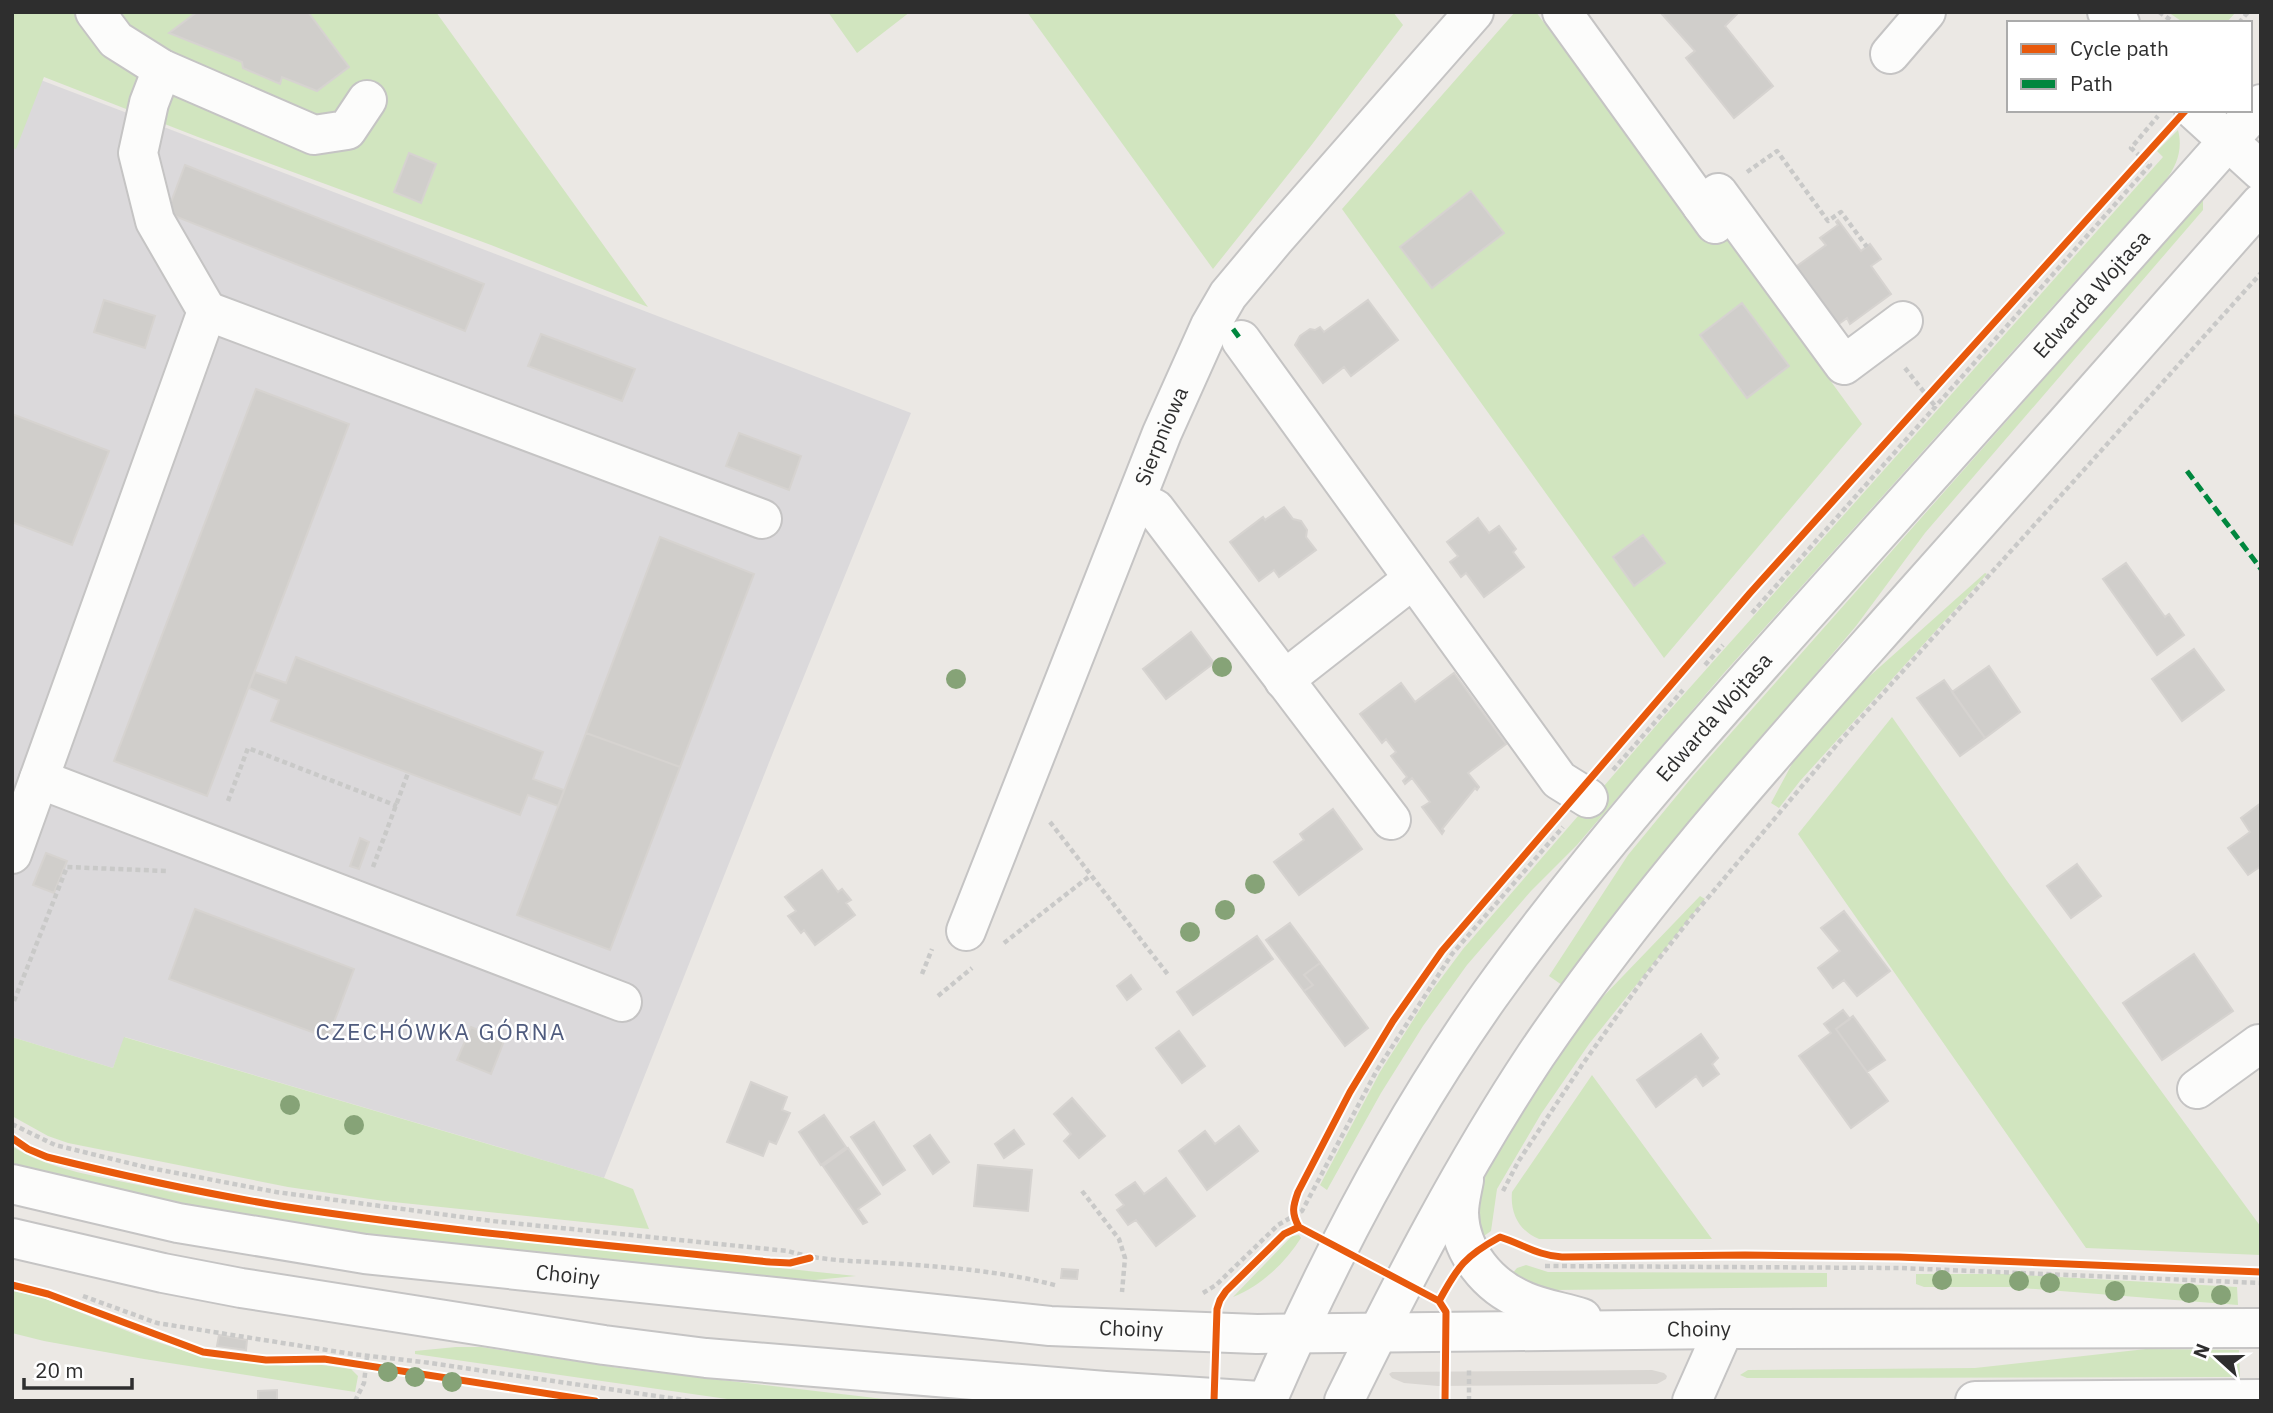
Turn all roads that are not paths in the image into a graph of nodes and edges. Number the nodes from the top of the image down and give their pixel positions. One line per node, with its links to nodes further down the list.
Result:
1 (1474, 12): 16 (street, Sierpniowa)
2 (1562, 12): 14 (street)
3 (1926, 12): 5 (street)
4 (111, 18): 6 (street)
5 (1890, 54)
6 (162, 69): 7 (street); 13 (street)
7 (367, 100)
8 (2261, 104): 10 (street, Edwarda Wojtasa)
9 (2196, 112): 10 (street)
10 (2228, 142): 11 (street); 35 (street, Edwarda Wojtasa)
11 (2261, 171)
12 (2261, 203): 28 (street)
13 (207, 311): 17 (street); 20 (street)
14 (1903, 320)
15 (1241, 340): 18 (street)
16 (1136, 500): 19 (street); 24 (street, Sierpniowa)
17 (762, 519)
18 (1413, 579): 19 (street); 21 (street)
19 (1284, 680): 22 (street)
20 (39, 779): 23 (street); 25 (street)
21 (1587, 798)
22 (1391, 820)
23 (12, 854)
24 (980, 948)
25 (622, 1002)
26 (2259, 1044): 27 (street)
27 (2197, 1088)
28 (1466, 1167): 33 (street); 34 (street)
29 (12, 1184): 35 (street, Choiny)
30 (12, 1238): 36 (street)
31 (2261, 1328): 32 (street, Choiny)
32 (1724, 1329): 33 (street, Choiny); 41 (street)
33 (1628, 1330): 34 (street, Choiny)
34 (1377, 1333): 35 (street, Choiny); 40 (street)
35 (1296, 1334): 39 (street, Edwarda Wojtasa)
36 (1111, 1396): 38 (street)
37 (2261, 1399): 42 (street)
38 (1260, 1401)
39 (1267, 1401)
40 (1344, 1401)
41 (1692, 1401)
42 (1975, 1401)

